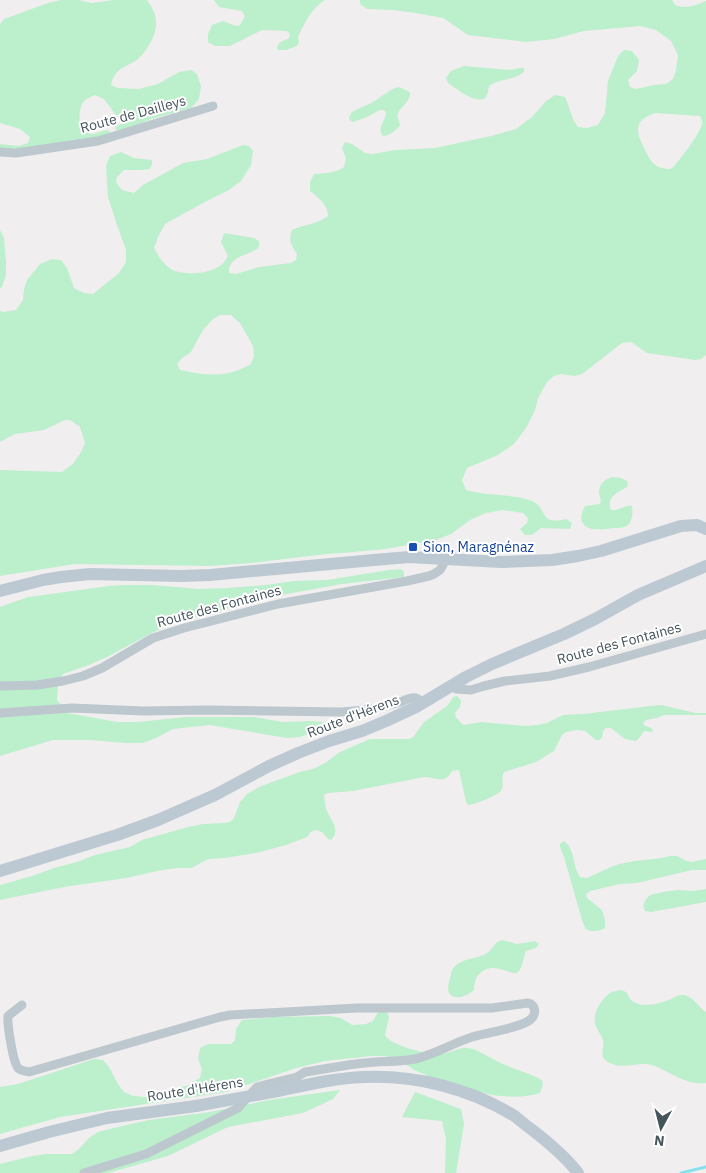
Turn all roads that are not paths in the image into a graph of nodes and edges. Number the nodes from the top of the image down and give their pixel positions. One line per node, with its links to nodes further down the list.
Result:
1 (213, 106): 2 (street, Route de Dailleys)
2 (0, 152)
3 (706, 529): 4 (main road)
4 (444, 558): 6 (main road); 8 (street, Route des Fontaines)
5 (706, 566): 9 (main road, Route d'Hérens)
6 (0, 590)
7 (706, 634): 9 (street, Route des Fontaines)
8 (0, 686)
9 (452, 686): 10 (main road, Route d'Hérens)
10 (422, 704): 11 (street); 12 (main road, Route d'Hérens)
11 (0, 713)
12 (0, 871)
13 (22, 1005): 14 (street)
14 (294, 1083): 15 (main road, Route d'Hérens, bridge); 16 (street); 17 (main road, Route d'Hérens)
15 (0, 1146)
16 (84, 1173)
17 (578, 1173)

